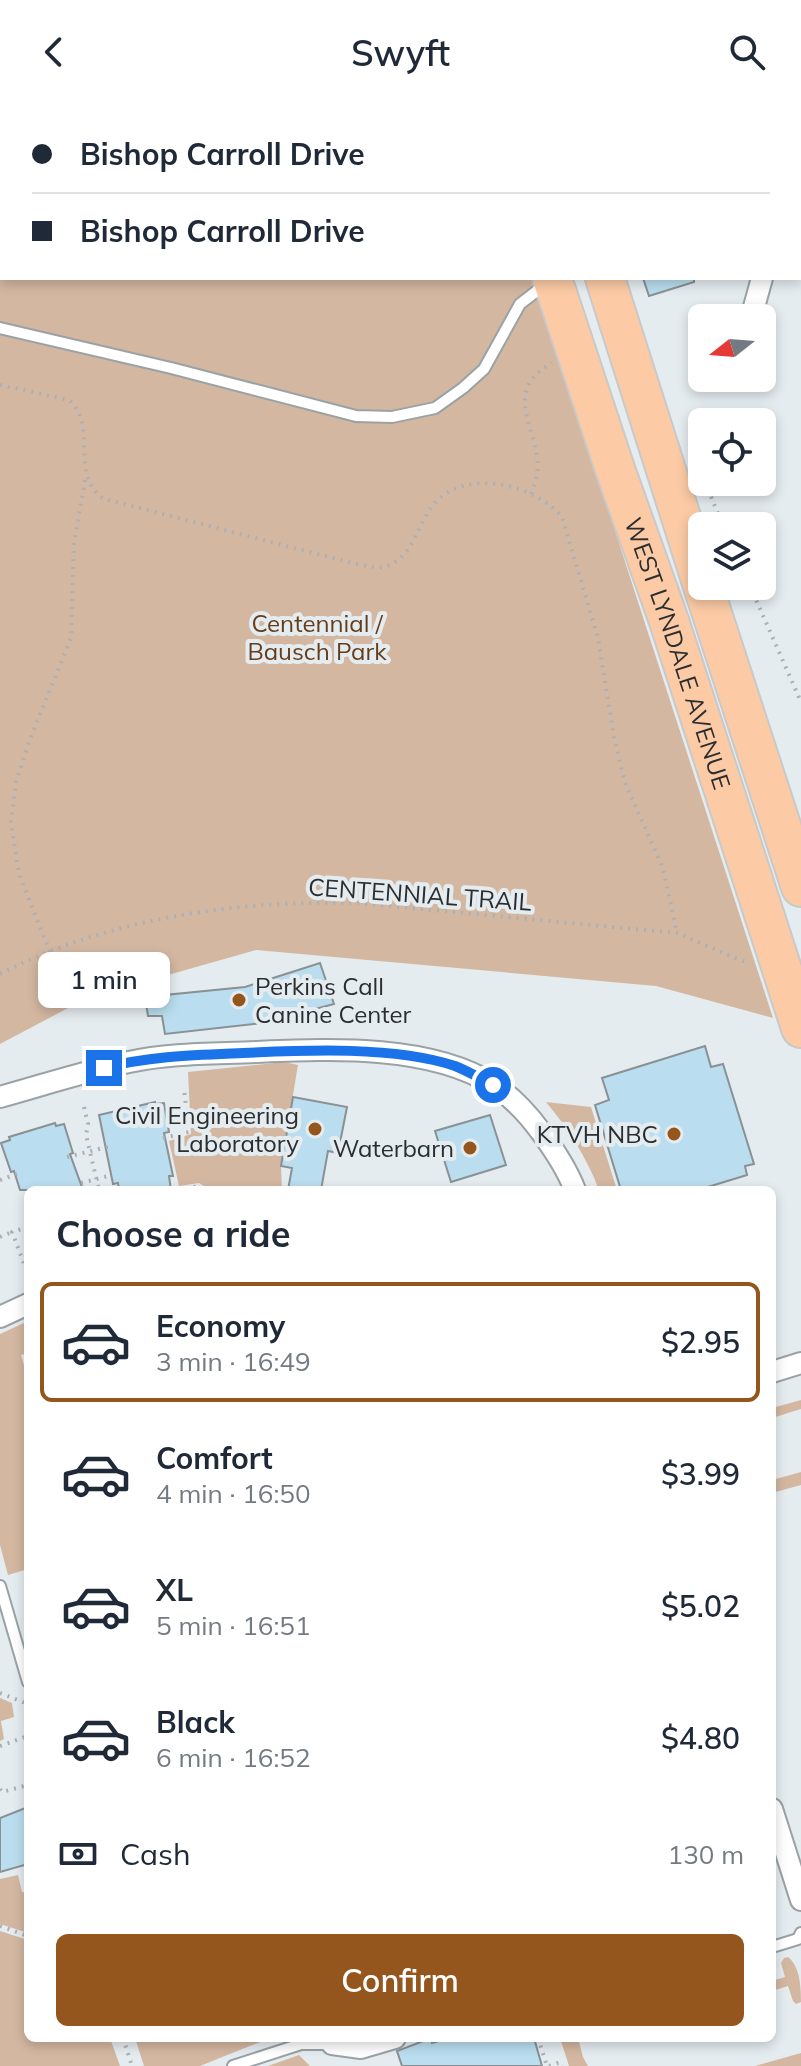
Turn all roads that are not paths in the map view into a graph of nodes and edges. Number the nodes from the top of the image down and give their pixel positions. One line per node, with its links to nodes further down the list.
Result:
1 (606, 280): 6 (highway, WEST LYNDALE AVENUE)
2 (761, 280): 4 (street)
3 (554, 282): 5 (lane); 9 (highway, WEST LYNDALE AVENUE)
4 (755, 304)
5 (0, 328)
6 (688, 540)
7 (707, 600): 8 (highway, WEST LYNDALE AVENUE)
8 (801, 887)
9 (801, 1028)
10 (0, 1097): 11 (street)
11 (573, 1186)
12 (24, 1306): 13 (street)
13 (0, 1317)
14 (801, 1363): 15 (street)
15 (776, 1371)
16 (0, 1586): 17 (lane)
17 (24, 1668)
18 (776, 1822): 19 (street)
19 (801, 1900)
20 (801, 1933): 21 (lane)
21 (776, 1946)
22 (381, 2042): 23 (street)
23 (332, 2044): 24 (lane)
24 (233, 2066)

